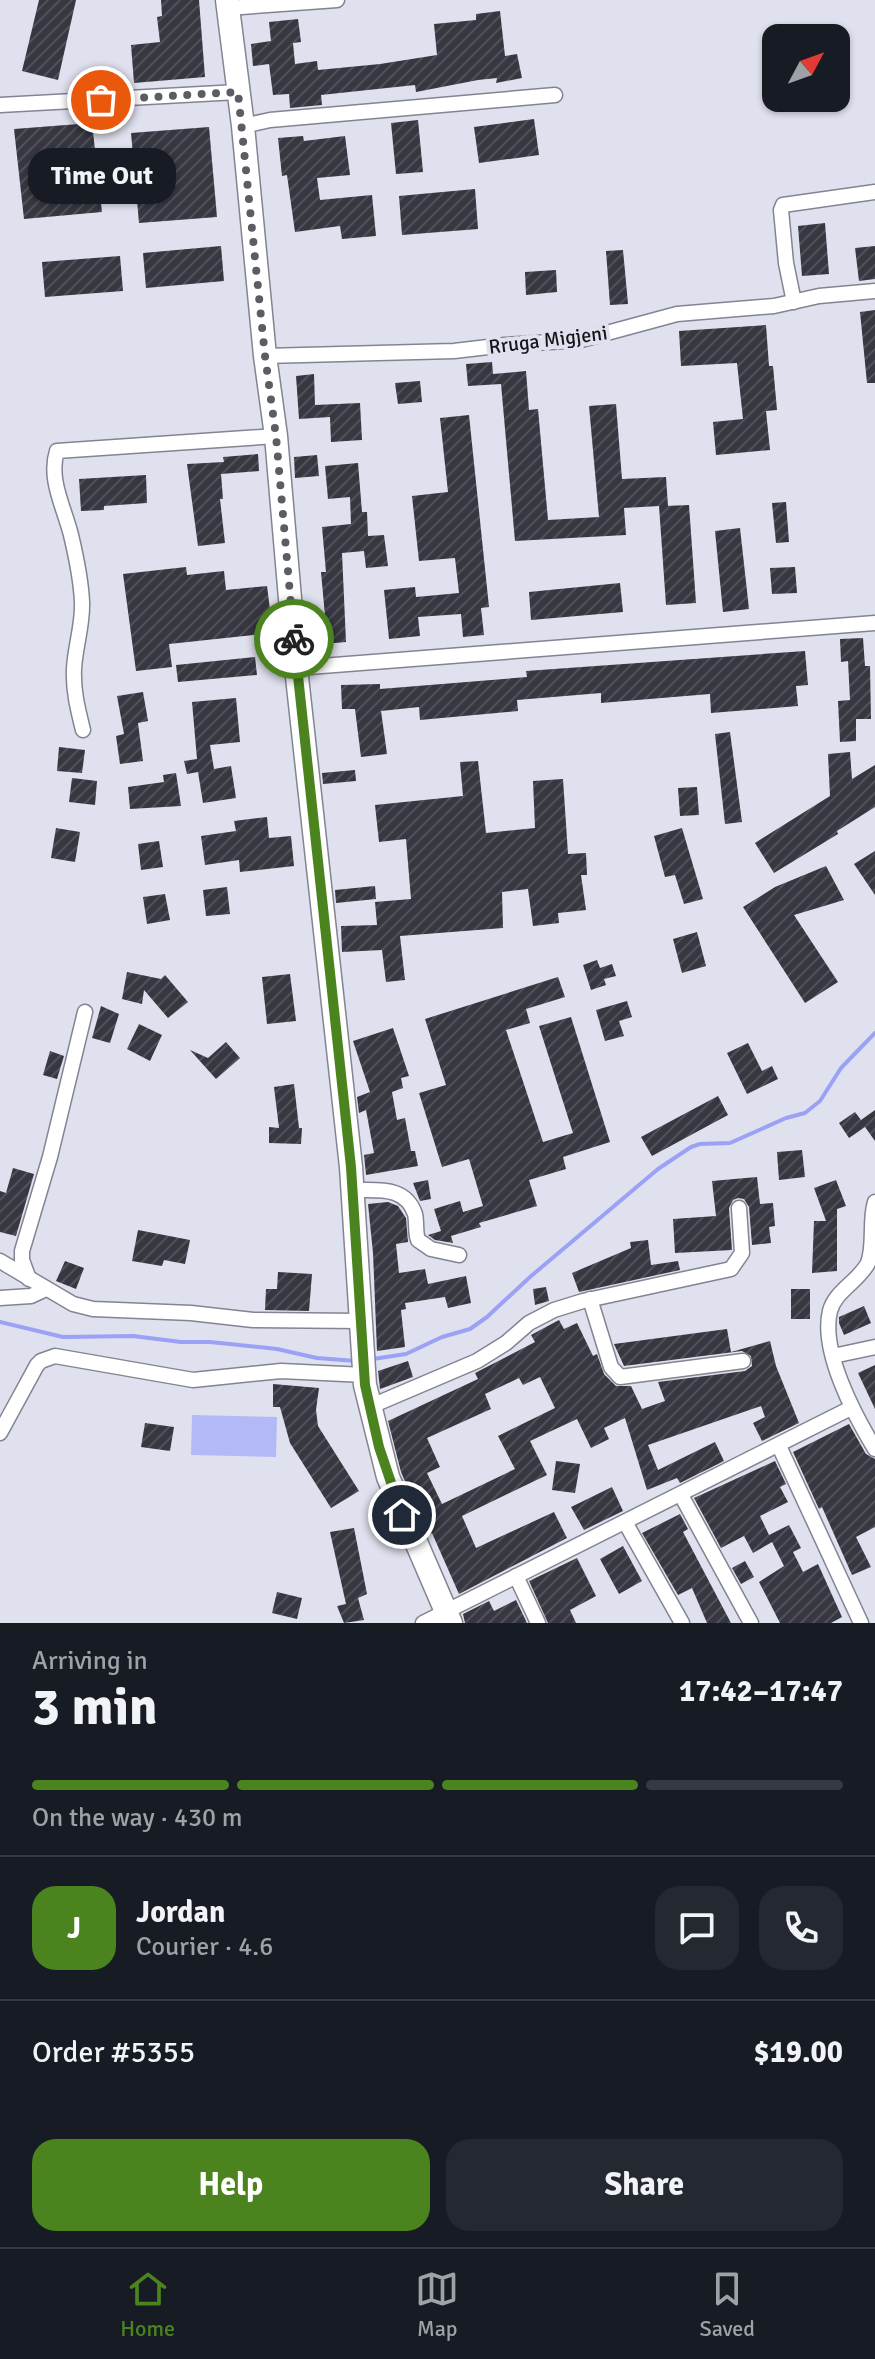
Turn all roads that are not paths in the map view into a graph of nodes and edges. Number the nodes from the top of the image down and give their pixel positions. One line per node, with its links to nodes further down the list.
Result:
1 (337, 0): 2 (street)
2 (228, 4): 3 (main road)
3 (238, 92): 5 (street); 6 (main road)
4 (555, 95): 6 (street)
5 (0, 105)
6 (243, 126): 10 (main road)
7 (875, 192): 9 (street)
8 (875, 291): 9 (street, Rruga Migjeni)
9 (794, 302): 10 (street, Rruga Migjeni)
10 (265, 356): 11 (main road)
11 (276, 436): 13 (main road); 14 (street)
12 (875, 623): 13 (street)
13 (296, 668): 16 (main road)
14 (83, 730)
15 (85, 1012): 21 (street)
16 (352, 1190): 19 (street); 25 (main road)
17 (875, 1202): 27 (street)
18 (739, 1208): 24 (street)
19 (459, 1255)
20 (0, 1261): 21 (street)
21 (29, 1279): 22 (street)
22 (46, 1289): 23 (street); 25 (street)
23 (0, 1298)
24 (590, 1299): 28 (street); 30 (street)
25 (361, 1321): 29 (main road)
26 (875, 1347): 27 (street)
27 (833, 1356): 31 (street)
28 (743, 1361)
29 (364, 1364): 30 (main road); 32 (street)
30 (369, 1407): 38 (main road)
31 (851, 1408): 33 (street); 34 (street)
32 (0, 1433)
33 (779, 1446): 35 (street); 43 (street)
34 (875, 1449)
35 (681, 1495): 36 (street); 42 (street)
36 (625, 1522): 37 (street); 41 (street)
37 (516, 1576): 38 (street); 40 (street)
38 (449, 1617): 39 (street)
39 (423, 1623)
40 (538, 1623)
41 (682, 1623)
42 (751, 1623)
43 (861, 1623)

